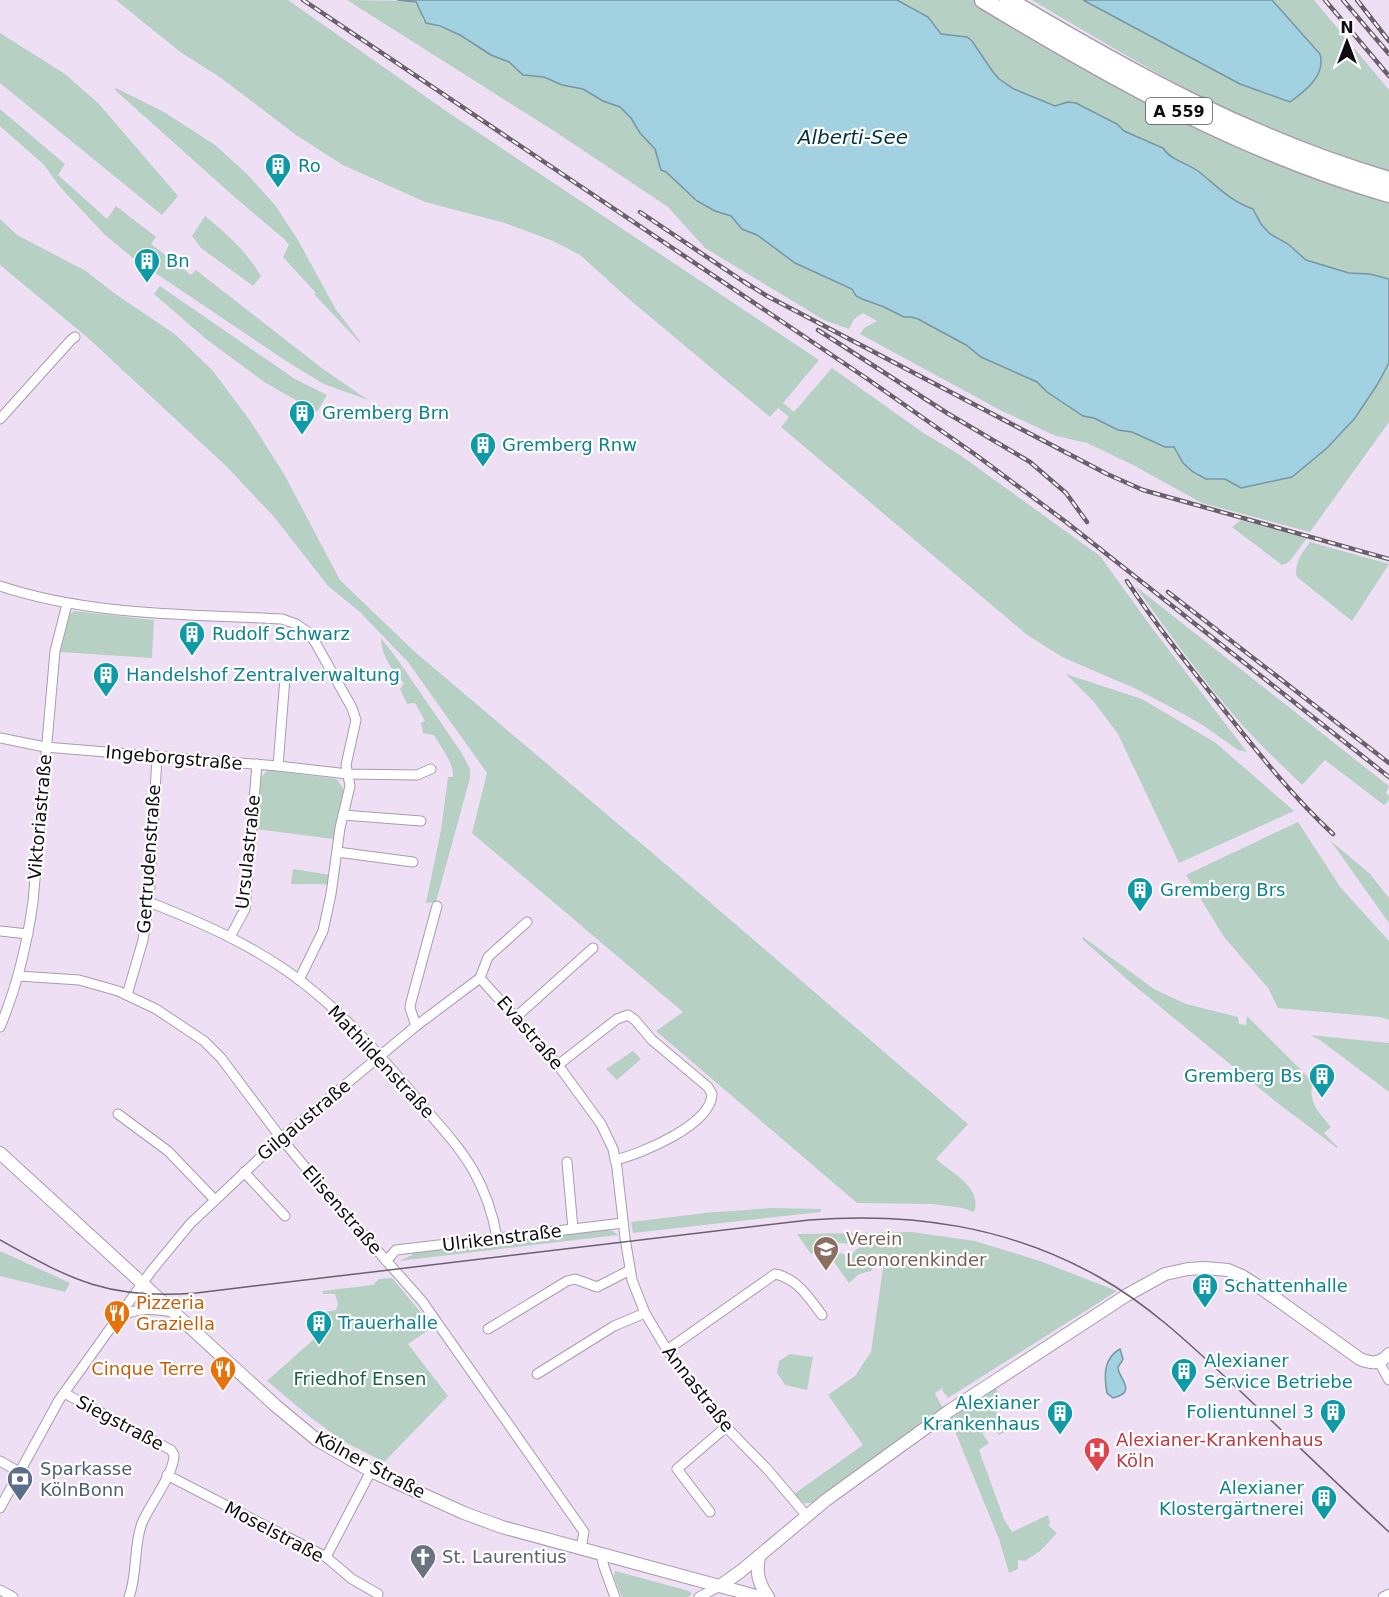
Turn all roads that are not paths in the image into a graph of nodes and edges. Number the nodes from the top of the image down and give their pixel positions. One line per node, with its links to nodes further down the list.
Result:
1 (983, 0): 4 (highway, A 559)
2 (1008, 0): 3 (highway, A 559)
3 (1389, 180)
4 (1389, 194)
5 (75, 338): 6 (street)
6 (0, 419)
7 (0, 586): 8 (street)
8 (66, 604): 11 (street, Viktoriastraße); 16 (street)
9 (285, 678): 14 (street)
10 (0, 738): 11 (street, Ingeborgstraße)
11 (45, 747): 12 (street, Ingeborgstraße); 25 (street, Viktoriastraße)
12 (157, 756): 13 (street, Ingeborgstraße); 21 (street, Gertrudenstraße)
13 (257, 764): 14 (street, Ingeborgstraße); 26 (street, Ursulastraße)
14 (278, 766): 16 (street, Ingeborgstraße)
15 (431, 769): 16 (street, Ingeborgstraße)
16 (348, 774): 17 (street)
17 (343, 815): 18 (street); 19 (street)
18 (421, 821)
19 (336, 852): 20 (street); 30 (street)
20 (413, 862)
21 (149, 902): 26 (street, Mathildenstraße); 31 (street, Gertrudenstraße)
22 (437, 906): 33 (street)
23 (526, 922): 29 (street)
24 (0, 931): 25 (street)
25 (28, 934): 28 (street, Viktoriastraße)
26 (230, 937): 30 (street, Mathildenstraße)
27 (593, 948): 32 (street)
28 (18, 976): 31 (street, Elisenstraße); 34 (street, Viktoriastraße)
29 (480, 978): 32 (street, Evastraße); 33 (street)
30 (299, 980): 35 (street, Mathildenstraße)
31 (127, 995): 38 (street, Elisenstraße)
32 (516, 1017): 36 (street, Evastraße)
33 (416, 1026): 35 (street, Gilgaustraße)
34 (0, 1027)
35 (381, 1056): 38 (street, Gilgaustraße); 47 (street, Mathildenstraße)
36 (558, 1065): 40 (street, Evastraße); 40 (street)
37 (118, 1114): 43 (street)
38 (281, 1138): 42 (street, Gilgaustraße); 49 (street, Elisenstraße)
39 (0, 1153): 51 (main road, Kölner Straße)
40 (615, 1160): 45 (street, Evastraße)
41 (567, 1162): 46 (street)
42 (244, 1172): 43 (street, Gilgaustraße); 44 (street)
43 (215, 1200): 51 (street, Gilgaustraße)
44 (285, 1216)
45 (623, 1223): 46 (street, Ulrikenstraße); 48 (street, Evastraße)
46 (573, 1229): 47 (street, Ulrikenstraße)
47 (497, 1238): 49 (street, Ulrikenstraße)
48 (625, 1242): 50 (street, Annastraße)
49 (386, 1261): 72 (street, Elisenstraße)
50 (630, 1270): 53 (street, Annastraße); 56 (street)
51 (142, 1284): 52 (main road, Kölner Straße); 55 (street, Gilgaustraße)
52 (174, 1313): 55 (street); 66 (main road, Kölner Straße)
53 (645, 1313): 57 (street, Annastraße); 59 (street)
54 (822, 1315): 57 (street)
55 (120, 1316): 61 (street, Gilgaustraße)
56 (488, 1329)
57 (667, 1350): 62 (street, Annastraße)
58 (1385, 1358): 60 (street); 71 (main road)
59 (537, 1374)
60 (1389, 1380)
61 (64, 1393): 67 (street, Gilgaustraße); 68 (street, Siegstraße)
62 (726, 1427): 65 (street); 71 (street, Annastraße)
63 (670, 1459): 65 (street)
64 (0, 1461): 67 (street)
65 (677, 1469): 70 (street)
66 (371, 1471): 72 (main road, Kölner Straße); 75 (street)
67 (19, 1472): 69 (street, Gilgaustraße)
68 (167, 1475): 75 (street, Moselstraße); 81 (street)
69 (0, 1509)
70 (710, 1512)
71 (806, 1515): 74 (main road)
72 (581, 1548): 73 (main road, Kölner Straße)
73 (601, 1554): 76 (main road, Kölner Straße); 82 (street)
74 (759, 1556): 76 (main road); 85 (main road)
75 (326, 1557): 78 (street, Moselstraße)
76 (720, 1586): 83 (street); 84 (main road, Kölner Straße)
77 (0, 1590): 80 (street)
78 (378, 1594)
79 (1389, 1594): 86 (street)
80 (13, 1597)
81 (129, 1597)
82 (615, 1597)
83 (699, 1597)
84 (760, 1597)
85 (768, 1597)
86 (1383, 1597)

